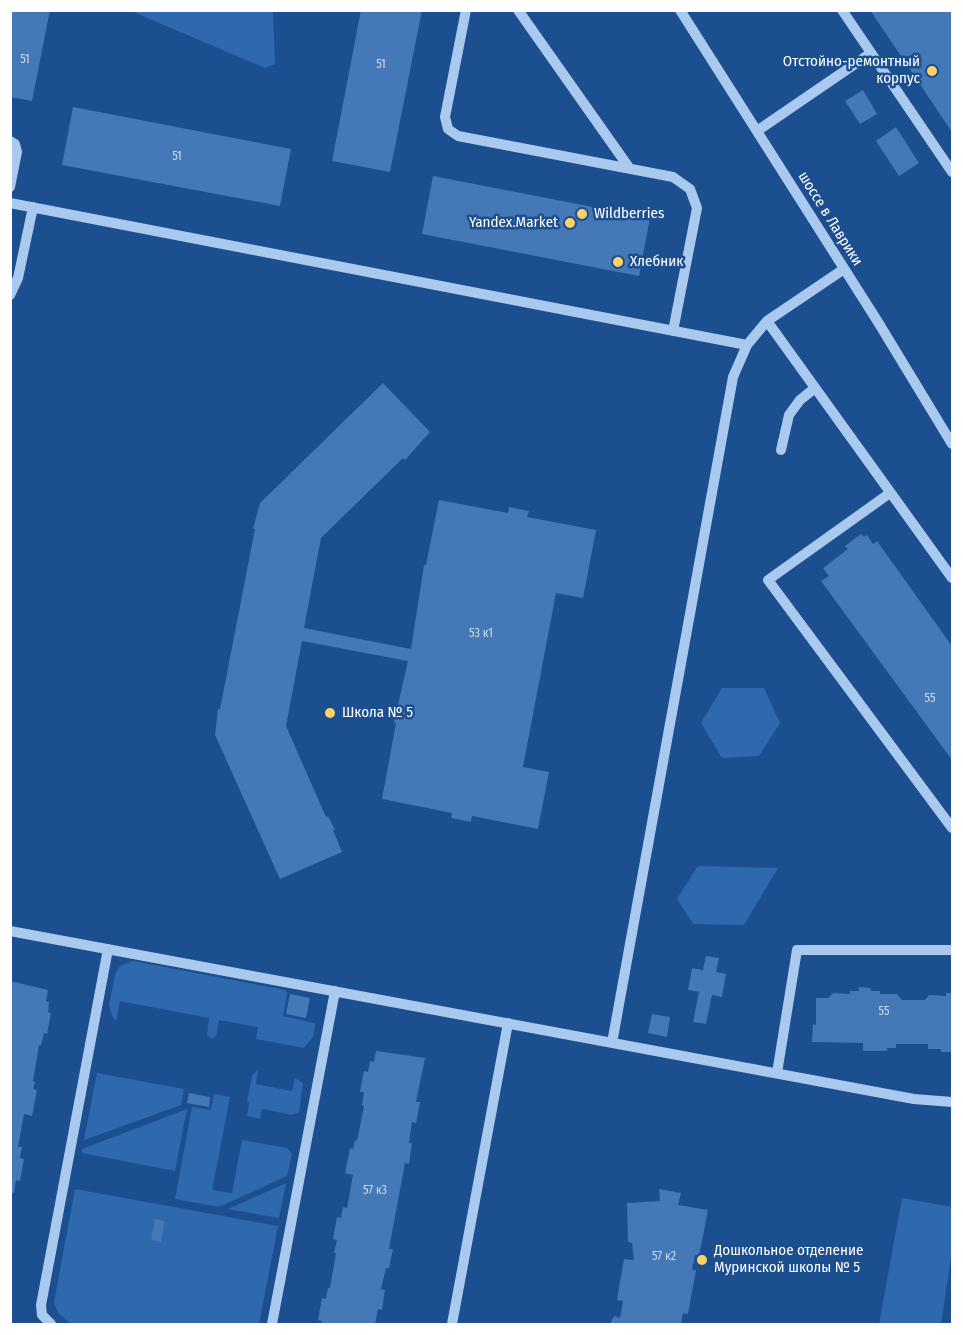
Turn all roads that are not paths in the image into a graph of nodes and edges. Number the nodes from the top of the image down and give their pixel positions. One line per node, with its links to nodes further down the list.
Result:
1 (466, 10): 8 (street)
2 (518, 10): 8 (street)
3 (680, 10): 6 (street, шоссе в Лаврики)
4 (842, 10): 5 (street)
5 (871, 53): 6 (street); 9 (street)
6 (757, 131): 13 (street, шоссе в Лаврики)
7 (10, 141): 10 (street)
8 (630, 169): 16 (street)
9 (952, 172)
10 (10, 187)
11 (10, 203): 12 (street)
12 (33, 207): 14 (street); 16 (street)
13 (844, 269): 15 (street); 19 (street, шоссе в Лаврики)
14 (10, 296)
15 (767, 321): 17 (street); 18 (street)
16 (674, 331): 17 (street)
17 (747, 345): 29 (street)
18 (815, 388): 20 (street); 21 (street)
19 (952, 444)
20 (781, 450)
21 (890, 493): 22 (street); 23 (street)
22 (952, 578)
23 (952, 828)
24 (10, 931): 25 (street)
25 (108, 949): 27 (street); 32 (street)
26 (952, 950): 30 (street)
27 (335, 991): 28 (street); 33 (street)
28 (508, 1023): 29 (street); 34 (street)
29 (612, 1043): 30 (street)
30 (777, 1073): 31 (street)
31 (952, 1102)
32 (51, 1324)
33 (272, 1324)
34 (452, 1324)

